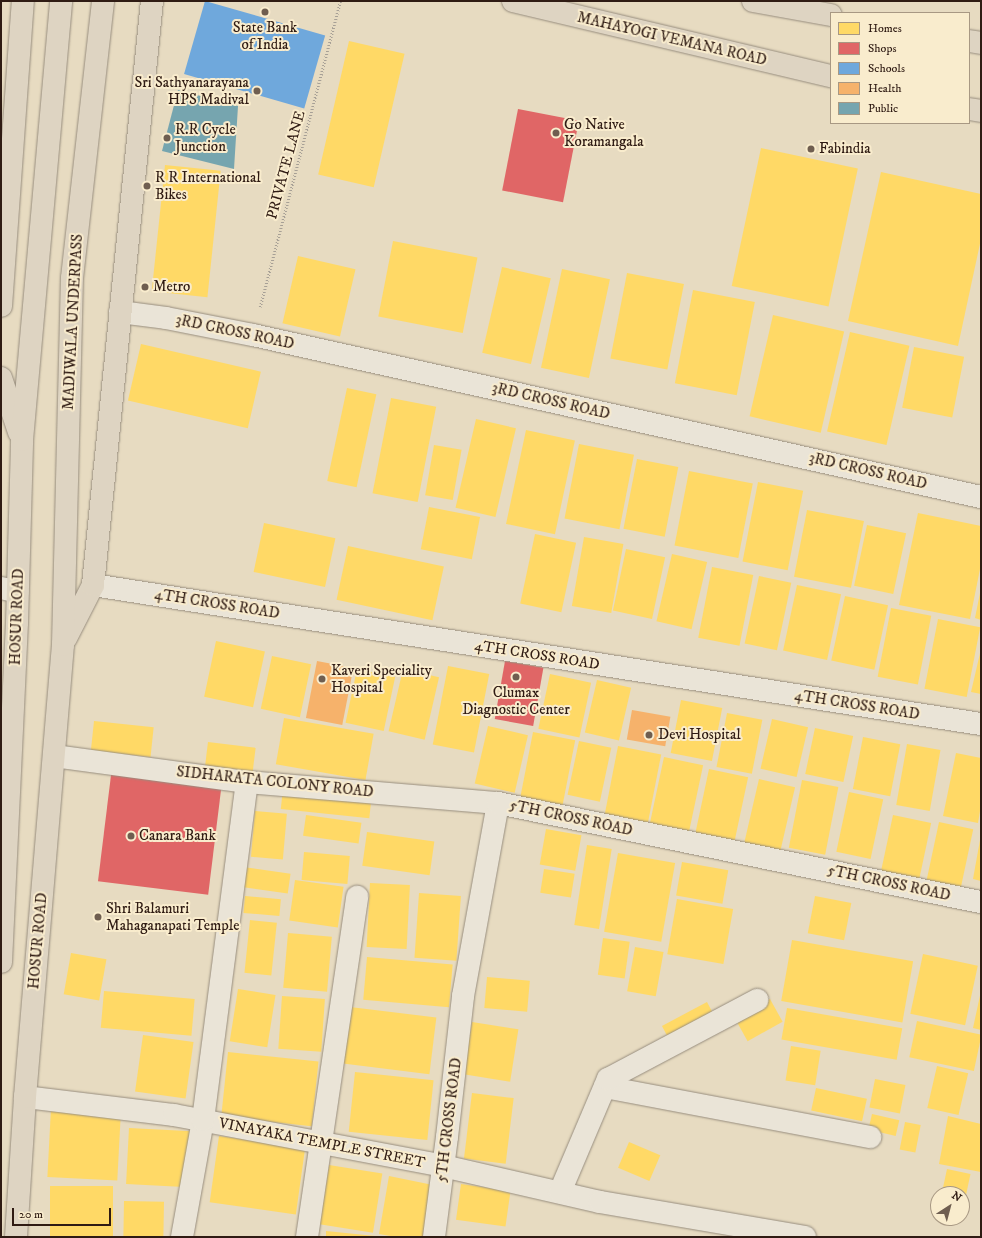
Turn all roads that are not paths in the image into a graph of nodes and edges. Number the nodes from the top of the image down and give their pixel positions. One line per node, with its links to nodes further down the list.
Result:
1 (23, 1): 13 (main road)
2 (62, 1): 17 (main road)
3 (103, 1): 21 (main road, MADIWALA UNDERPASS)
4 (152, 1): 15 (main road)
5 (514, 1): 10 (main road, MAHAYOGI VEMANA ROAD)
6 (753, 1): 7 (main road)
7 (830, 15)
8 (970, 41): 9 (main road)
9 (981, 43)
10 (830, 76)
11 (970, 109): 12 (main road)
12 (981, 112)
13 (3, 236): 14 (main road)
14 (1, 306)
15 (120, 312): 18 (street, 3RD CROSS ROAD); 19 (main road)
16 (1, 378): 17 (main road)
17 (22, 440): 20 (main road, HOSUR ROAD)
18 (981, 497)
19 (93, 585): 21 (main road); 22 (street, 4TH CROSS ROAD)
20 (9, 590): 25 (main road, HOSUR ROAD)
21 (63, 645): 23 (main road, HOSUR ROAD)
22 (981, 724)
23 (54, 756): 24 (street, SIDHARATA COLONY ROAD); 32 (main road, HOSUR ROAD)
24 (248, 782): 26 (street, SIDHARATA COLONY ROAD); 33 (street)
25 (5, 798): 29 (main road, HOSUR ROAD)
26 (498, 803): 28 (street, 5TH CROSS ROAD); 36 (street, 5TH CROSS ROAD)
27 (357, 897): 35 (street)
28 (981, 902)
29 (1, 962)
30 (757, 1000): 31 (street)
31 (605, 1086): 34 (street); 37 (street)
32 (26, 1096): 33 (street, VINAYAKA TEMPLE STREET); 38 (main road, HOSUR ROAD)
33 (203, 1120): 35 (street, VINAYAKA TEMPLE STREET); 39 (street)
34 (870, 1137)
35 (320, 1142): 36 (street, VINAYAKA TEMPLE STREET); 40 (street)
36 (443, 1166): 37 (street, VINAYAKA TEMPLE STREET); 41 (street, 5TH CROSS ROAD)
37 (560, 1192): 42 (street, VINAYAKA TEMPLE STREET)
38 (16, 1237)
39 (182, 1237)
40 (307, 1237)
41 (434, 1237)
42 (805, 1237)

